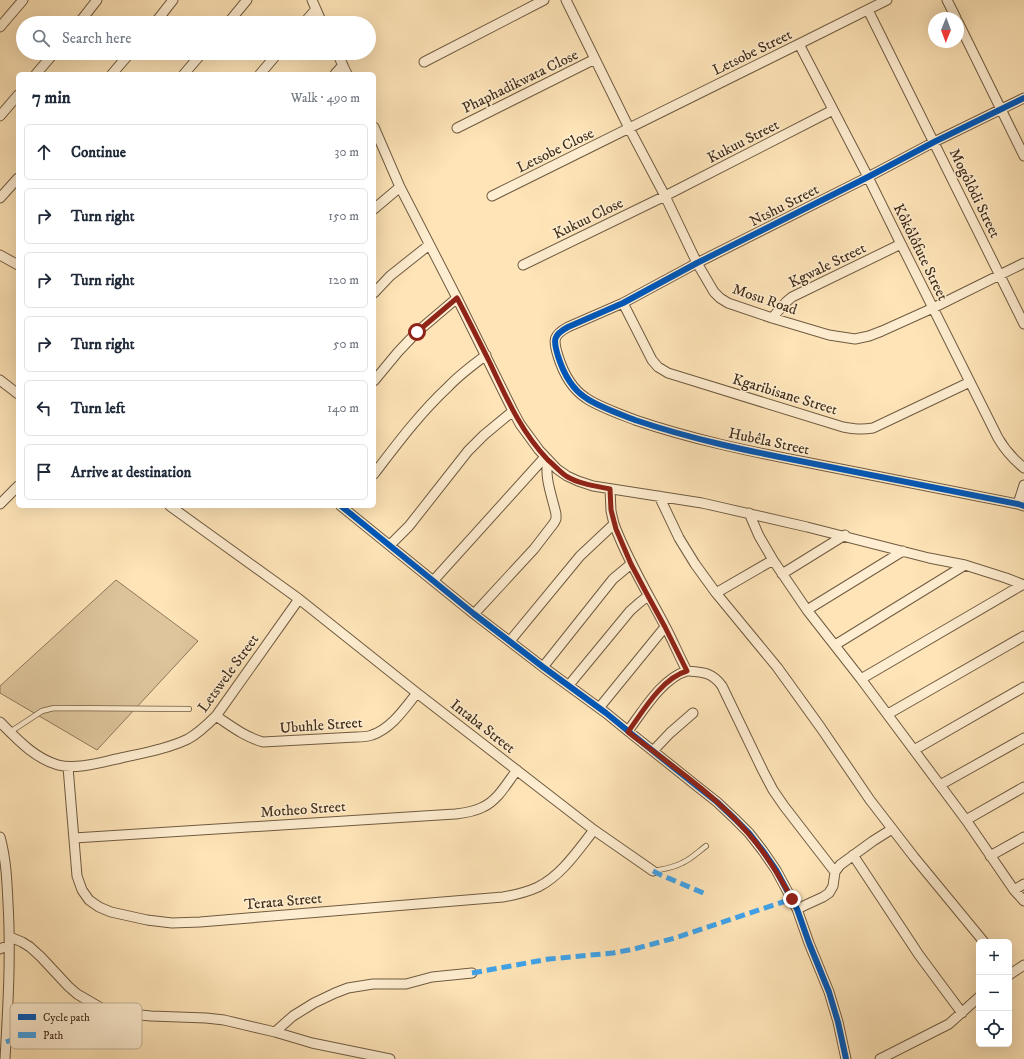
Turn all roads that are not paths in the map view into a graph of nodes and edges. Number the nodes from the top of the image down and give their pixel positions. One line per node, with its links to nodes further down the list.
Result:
1 (23, 0): 18 (street)
2 (97, 0): 13 (street)
3 (173, 0): 14 (street)
4 (247, 0): 15 (street)
5 (312, 0): 10 (street)
6 (544, 0): 27 (street)
7 (566, 0): 21 (street, Mosu Road)
8 (887, 0): 11 (street, Letsobe Street)
9 (947, 0): 12 (street)
10 (316, 9): 16 (street); 17 (street)
11 (868, 10): 20 (street, Letsobe Street); 43 (street, Mogôlôdi Street)
12 (953, 12)
13 (84, 16)
14 (160, 16)
15 (234, 16)
16 (310, 16)
17 (319, 16)
18 (0, 27)
19 (964, 34): 37 (street)
20 (799, 44): 38 (street, Kôkôlôfute Street); 41 (street, Letsobe Street)
21 (596, 59): 40 (street, Phaphadikwata Close); 41 (street, Mosu Road)
22 (48, 60): 29 (street)
23 (124, 60): 30 (street)
24 (196, 60): 31 (street)
25 (272, 60): 32 (street)
26 (340, 60): 28 (street)
27 (424, 62)
28 (343, 65): 33 (street); 34 (street)
29 (38, 72)
30 (114, 72)
31 (186, 72)
32 (262, 72)
33 (337, 72)
34 (346, 72)
35 (16, 97): 39 (street)
36 (1024, 98): 37 (street, Ntshu Street)
37 (1002, 109): 43 (street, Ntshu Street); 44 (street)
38 (833, 110): 45 (street, Kôkôlôfute Street); 49 (street, Kukuu Street)
39 (0, 116)
40 (457, 128)
41 (629, 128): 48 (street, Letsobe Close); 49 (street, Mosu Road)
42 (376, 132): 47 (street)
43 (934, 142): 45 (street, Ntshu Street); 59 (street, Mogôlôdi Street)
44 (1024, 156)
45 (868, 177): 52 (street, Kôkôlôfute Street); 55 (street, Ntshu Street)
46 (16, 180): 50 (street)
47 (400, 187): 51 (street); 53 (street)
48 (492, 196)
49 (665, 196): 55 (street, Mosu Road); 58 (street, Kukuu Close)
50 (0, 198)
51 (376, 207)
52 (900, 244): 63 (street, Kôkôlôfute Street); 64 (street, Kgwale Street)
53 (429, 245): 60 (street); 61 (street)
54 (0, 255): 57 (street)
55 (697, 263): 62 (street, Ntshu Street); 64 (street, Mosu Road)
56 (1024, 263): 59 (street, Mosu Road)
57 (16, 265)
58 (523, 265)
59 (999, 275): 63 (street, Mosu Road); 65 (street, Mogôlôdi Street)
60 (376, 291)
61 (457, 298): 67 (street); 68 (street)
62 (623, 303): 66 (street, Ntshu Street); 70 (street, Kgaribisane Street)
63 (933, 308): 64 (street, Mosu Road); 70 (street, Kôkôlôfute Street)
64 (772, 318)
65 (1024, 324)
66 (556, 335): 81 (street, Hubêla Street)
67 (486, 355): 72 (street); 75 (street)
68 (376, 379)
69 (0, 380): 71 (street)
70 (970, 382): 74 (street, Kôkôlôfute Street)
71 (16, 392)
72 (513, 411): 73 (street); 87 (street)
73 (547, 458): 78 (street); 93 (street); 99 (street)
74 (1024, 468)
75 (376, 471)
76 (1024, 485): 81 (street)
77 (16, 488): 80 (street)
78 (610, 489): 79 (street); 85 (street)
79 (659, 496): 84 (street); 95 (street)
80 (1, 501)
81 (1021, 505)
82 (173, 508): 97 (street)
83 (346, 508): 87 (street)
84 (749, 513): 86 (street); 89 (street)
85 (614, 524): 90 (street); 102 (street)
86 (845, 535): 88 (street); 92 (street)
87 (390, 546): 93 (street)
88 (903, 551): 91 (street); 98 (street)
89 (773, 560): 92 (street); 95 (street)
90 (631, 564): 96 (street); 104 (street)
91 (965, 565): 94 (street); 103 (street)
92 (782, 574): 98 (street)
93 (434, 580): 99 (street)
94 (1023, 585): 106 (street)
95 (716, 592): 126 (street)
96 (648, 596): 100 (street); 107 (street)
97 (299, 599): 109 (street, Intaba Street); 114 (street, Letswele Street)
98 (807, 610): 103 (street)
99 (474, 614): 102 (street)
100 (665, 627): 105 (street); 110 (street)
101 (1024, 636): 113 (street)
102 (510, 641): 104 (street)
103 (835, 645): 106 (street)
104 (543, 667): 107 (street)
105 (687, 671): 117 (street); 135 (street)
106 (861, 679): 113 (street)
107 (568, 686): 110 (street)
108 (1024, 687): 119 (street)
109 (417, 693): 114 (street, Ubuhle Street); 122 (street, Intaba Street)
110 (599, 708): 117 (street)
111 (189, 709): 116 (lane)
112 (694, 713): 120 (street)
113 (888, 714): 119 (street)
114 (216, 716): 121 (street, Letswele Street)
115 (0, 722): 116 (street, Letswele Street)
116 (10, 732): 121 (street, Letswele Street)
117 (628, 732): 120 (street)
118 (1024, 738): 123 (street)
119 (914, 750): 123 (street)
120 (653, 751): 139 (street)
121 (68, 767): 130 (street, Terata Street)
122 (517, 770): 127 (street, Intaba Street); 130 (street, Motheo Street)
123 (940, 785): 125 (street)
124 (1024, 787): 125 (street)
125 (966, 820): 133 (street)
126 (892, 829): 132 (street); 140 (street)
127 (594, 830): 130 (street, Terata Street); 134 (street, Intaba Street)
128 (0, 837): 141 (street)
129 (1024, 837): 133 (street)
130 (74, 838)
131 (706, 846): 134 (lane)
132 (853, 855): 135 (street); 148 (street)
133 (990, 856): 137 (street)
134 (653, 870)
135 (835, 872): 139 (street)
136 (1024, 884): 137 (street)
137 (1014, 890): 138 (street)
138 (1024, 901)
139 (797, 909): 153 (street)
140 (982, 939)
141 (10, 941): 142 (street); 147 (street); 151 (street)
142 (0, 949)
143 (1024, 965): 144 (street)
144 (1012, 972)
145 (472, 973): 150 (street)
146 (976, 1000): 148 (street)
147 (92, 1003)
148 (962, 1013): 154 (street)
149 (142, 1015): 150 (street)
150 (275, 1032): 152 (street)
151 (5, 1059)
152 (390, 1059)
153 (846, 1059)
154 (880, 1059)

